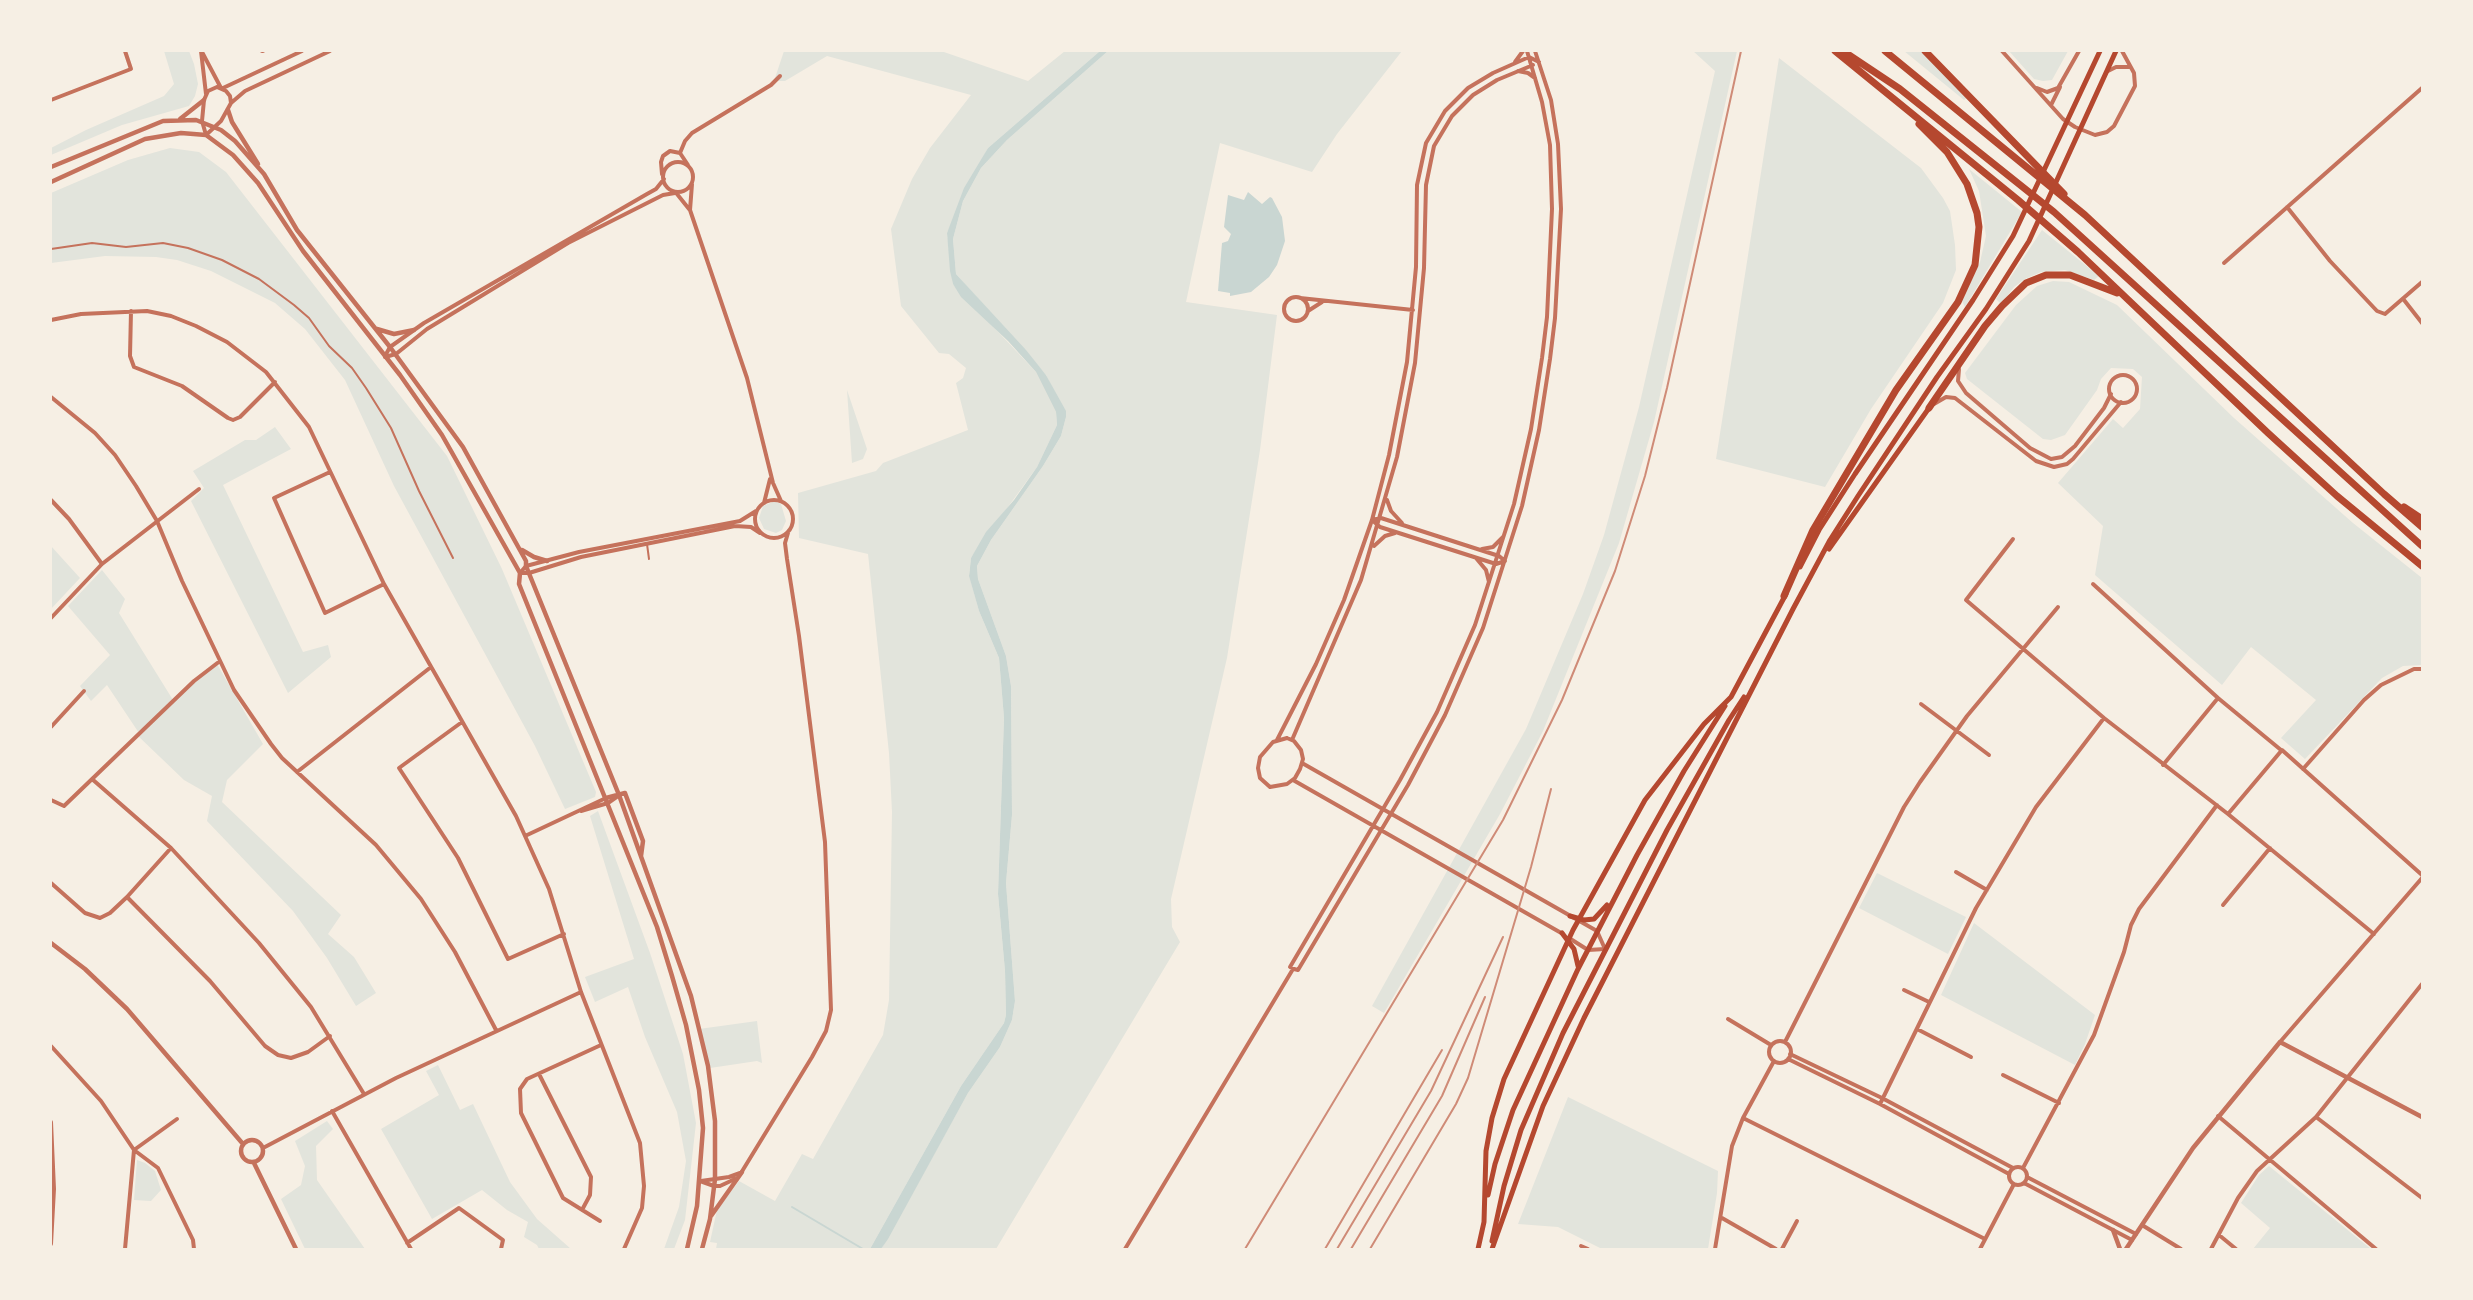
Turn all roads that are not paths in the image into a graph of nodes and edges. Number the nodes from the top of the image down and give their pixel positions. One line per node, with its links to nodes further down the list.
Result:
1 (124, 51): 31 (street)
2 (201, 51): 27 (street); 29 (street)
3 (302, 51): 27 (street)
4 (330, 51): 32 (street)
5 (1525, 51): 16 (street); 18 (street)
6 (1535, 51): 17 (street)
7 (1835, 51): 30 (highway)
8 (1843, 51): 95 (highway)
9 (1885, 51): 49 (highway)
10 (1925, 51): 49 (highway)
11 (2002, 51): 26 (street)
12 (2079, 51): 25 (street)
13 (2100, 51): 115 (main road)
14 (2116, 51): 22 (main road)
15 (2122, 51): 20 (street)
16 (1529, 57): 17 (street); 18 (street); 19 (street)
17 (1540, 62): 19 (street); 105 (street)
18 (1514, 63): 57 (street)
19 (1532, 65): 21 (street); 24 (street)
20 (2130, 67): 22 (street); 33 (street)
21 (1517, 71): 24 (street); 77 (street)
22 (2106, 74): 103 (main road)
23 (780, 76): 39 (street)
24 (1536, 79): 92 (street)
25 (2061, 83): 26 (street); 33 (street)
26 (2035, 87): 33 (street)
27 (222, 88): 29 (street); 32 (street)
28 (2422, 88): 47 (street)
29 (205, 97): 35 (street); 36 (street)
30 (1892, 97): 54 (highway); 115 (highway)
31 (51, 100)
32 (231, 103): 34 (street)
33 (2051, 105)
34 (228, 110): 37 (street); 42 (street)
35 (180, 119): 36 (street); 40 (street)
36 (202, 122): 37 (street); 38 (street)
37 (216, 127): 38 (street); 42 (street)
38 (206, 135): 44 (street); 66 (street)
39 (681, 153): 41 (street); 43 (street)
40 (51, 167)
41 (690, 168): 43 (street); 45 (street)
42 (264, 174): 62 (street)
43 (663, 178): 46 (street); 63 (street)
44 (51, 182)
45 (692, 184): 46 (street); 48 (street)
46 (675, 193): 48 (street); 65 (street)
47 (2287, 207): 51 (street); 55 (street)
48 (690, 210): 74 (street)
49 (2085, 215): 75 (highway)
50 (51, 249): 101 (lane)
51 (2224, 263)
52 (2422, 282): 55 (street)
53 (1300, 298): 56 (street); 59 (street); 59 (street)
54 (2127, 299): 67 (highway); 109 (highway)
55 (2404, 300): 61 (street)
56 (1322, 302): 57 (street); 59 (street)
57 (1413, 310): 85 (street)
58 (131, 312): 60 (street); 68 (street); 68 (street)
59 (1308, 312)
60 (51, 320)
61 (2422, 323)
62 (375, 327): 63 (street); 64 (street)
63 (414, 330): 64 (street)
64 (390, 347): 65 (street); 66 (street)
65 (396, 354): 66 (street); 96 (street)
66 (385, 357): 110 (street)
67 (1962, 360): 69 (street); 72 (highway)
68 (275, 382): 73 (street)
69 (2111, 394): 71 (street); 71 (street)
70 (51, 397): 84 (street)
71 (2121, 402): 72 (street)
72 (1929, 408): 103 (main road)
73 (330, 472): 112 (street); 112 (street)
74 (771, 475): 79 (street); 80 (street)
75 (2377, 488): 83 (highway); 88 (highway)
76 (199, 489): 84 (street)
77 (1387, 497): 82 (street); 87 (street)
78 (51, 500): 106 (street)
79 (781, 501): 80 (street); 90 (street)
80 (764, 503): 81 (street)
81 (756, 512): 89 (street); 104 (street)
82 (1381, 518): 85 (street); 86 (street); 87 (street)
83 (2422, 519)
84 (157, 520): 106 (street); 119 (street)
85 (1372, 520): 86 (street); 131 (street)
86 (1379, 526): 91 (street); 97 (street)
87 (1405, 526): 98 (street)
88 (2422, 527)
89 (760, 533): 90 (street); 94 (street)
90 (788, 533): 204 (street)
91 (1401, 534): 97 (street); 100 (street)
92 (1505, 534): 98 (street); 99 (street)
93 (2013, 539): 118 (street)
94 (646, 544): 102 (lane); 111 (street)
95 (2422, 546)
96 (519, 547): 104 (street); 108 (street)
97 (1372, 549): 132 (street)
98 (1479, 550): 99 (street)
99 (1499, 556): 105 (street); 107 (street)
100 (1476, 557): 107 (street); 114 (street)
101 (453, 558)
102 (649, 559)
103 (1820, 559): 122 (main road)
104 (547, 561): 108 (street)
105 (1506, 561): 107 (street); 164 (street)
106 (102, 564): 117 (street)
107 (1496, 564): 114 (street)
108 (526, 566): 110 (street); 111 (street)
109 (2422, 566)
110 (520, 573): 111 (street); 143 (street)
111 (529, 573): 141 (street)
112 (384, 584): 120 (street)
113 (2093, 584): 125 (street)
114 (1489, 586): 164 (street)
115 (1784, 596): 124 (main road)
116 (2058, 607): 118 (street)
117 (51, 618)
118 (2023, 649): 127 (street); 130 (street)
119 (220, 661): 138 (street); 139 (street)
120 (431, 667): 128 (street); 138 (street)
121 (2422, 669): 137 (street)
122 (1757, 679): 162 (main road); 238 (main road)
123 (84, 691): 129 (street)
124 (1731, 697): 153 (main road); 213 (main road)
125 (2218, 698): 133 (street); 136 (street)
126 (1921, 704): 130 (street)
127 (2104, 718): 136 (street); 152 (street)
128 (462, 722): 146 (street); 159 (street)
129 (51, 727)
130 (1956, 730): 134 (street); 174 (street)
131 (1277, 740): 132 (street); 140 (street)
132 (1292, 740): 135 (street)
133 (2282, 750): 137 (street); 145 (street)
134 (1989, 755)
135 (1302, 763): 140 (street); 156 (street)
136 (2163, 765): 144 (street)
137 (2303, 769): 150 (street)
138 (297, 772): 172 (street)
139 (92, 779): 142 (street); 147 (street)
140 (1293, 780): 158 (street)
141 (619, 795): 143 (street); 207 (street)
142 (51, 800)
143 (607, 801): 146 (street); 208 (street)
144 (2217, 805): 145 (street); 188 (street)
145 (2228, 814): 148 (street)
146 (525, 836): 159 (street)
147 (171, 848): 154 (street); 173 (street)
148 (2270, 848): 155 (street); 160 (street)
149 (1956, 872): 152 (street)
150 (2422, 876): 160 (street)
151 (51, 883): 154 (street)
152 (1987, 890): 169 (street)
153 (1617, 891): 156 (main road); 157 (main road)
154 (127, 897): 173 (street)
155 (2223, 905)
156 (1570, 916): 157 (street)
157 (1597, 931): 162 (street); 163 (main road)
158 (1562, 933): 163 (street); 165 (main road)
159 (564, 934): 168 (street)
160 (2374, 934): 175 (street)
161 (51, 943): 197 (street)
162 (1605, 949): 163 (street); 238 (main road)
163 (1588, 950): 165 (main road)
164 (1294, 969): 236 (street)
165 (1578, 969): 213 (main road)
166 (2422, 984): 185 (street)
167 (1904, 990): 169 (street)
168 (581, 992): 172 (street); 176 (street)
169 (1929, 1002): 171 (street)
170 (1728, 1019): 177 (street)
171 (1917, 1029): 180 (street); 187 (street)
172 (496, 1030): 186 (street)
173 (330, 1036): 186 (street)
174 (1785, 1042): 177 (street); 179 (street)
175 (2280, 1042): 185 (street); 191 (street)
176 (601, 1045): 183 (street); 233 (street)
177 (1772, 1045): 182 (street)
178 (51, 1046): 199 (street)
179 (1790, 1053): 181 (street); 187 (street)
180 (1971, 1057)
181 (1788, 1059): 182 (street); 189 (street)
182 (1773, 1061): 193 (street)
183 (539, 1074): 214 (street); 214 (street)
184 (2003, 1075): 188 (street)
185 (2349, 1078): 192 (street); 194 (street)
186 (364, 1094): 190 (street)
187 (1882, 1098): 189 (street); 202 (street)
188 (2059, 1103): 203 (street)
189 (1880, 1104): 205 (street)
190 (332, 1111): 198 (street); 225 (street)
191 (2218, 1116): 200 (street); 219 (street)
192 (2316, 1117): 200 (street); 212 (street)
193 (1743, 1118): 216 (street); 223 (street)
194 (2422, 1118)
195 (177, 1119): 199 (street)
196 (51, 1122): 226 (street)
197 (243, 1144): 198 (street); 201 (street)
198 (262, 1148): 201 (street)
199 (134, 1150): 228 (street); 229 (street)
200 (2270, 1160): 222 (street); 249 (street)
201 (254, 1163): 230 (street)
202 (2013, 1168): 203 (street); 205 (street)
203 (2023, 1168): 206 (street)
204 (742, 1172): 207 (street); 211 (street); 215 (street)
205 (2009, 1174): 210 (street)
206 (2028, 1177): 209 (street); 221 (street)
207 (715, 1179): 208 (street); 211 (street)
208 (700, 1181): 211 (street); 234 (street)
209 (2024, 1183): 210 (street); 220 (street)
210 (2014, 1184): 223 (street)
211 (714, 1186): 215 (street)
212 (2422, 1198)
213 (1486, 1205): 237 (main road)
214 (582, 1210): 217 (street)
215 (710, 1218): 235 (street)
216 (1721, 1218): 240 (street); 241 (street)
217 (600, 1221)
218 (1797, 1221): 242 (street)
219 (2142, 1225): 221 (street); 246 (street)
220 (2113, 1230): 224 (street); 244 (street)
221 (2136, 1234): 224 (street)
222 (2219, 1235): 247 (street); 248 (street)
223 (1985, 1239): 243 (street)
224 (2132, 1240): 245 (street)
225 (407, 1243): 231 (street); 232 (street)
226 (51, 1244)
227 (1581, 1246): 239 (street)
228 (125, 1249)
229 (194, 1249)
230 (296, 1249)
231 (411, 1249)
232 (501, 1249)
233 (624, 1249)
234 (687, 1249)
235 (702, 1249)
236 (1125, 1249)
237 (1478, 1249)
238 (1491, 1249)
239 (1587, 1249)
240 (1716, 1249)
241 (1776, 1249)
242 (1782, 1249)
243 (1980, 1249)
244 (2120, 1249)
245 (2126, 1249)
246 (2181, 1249)
247 (2211, 1249)
248 (2236, 1249)
249 (2376, 1249)

